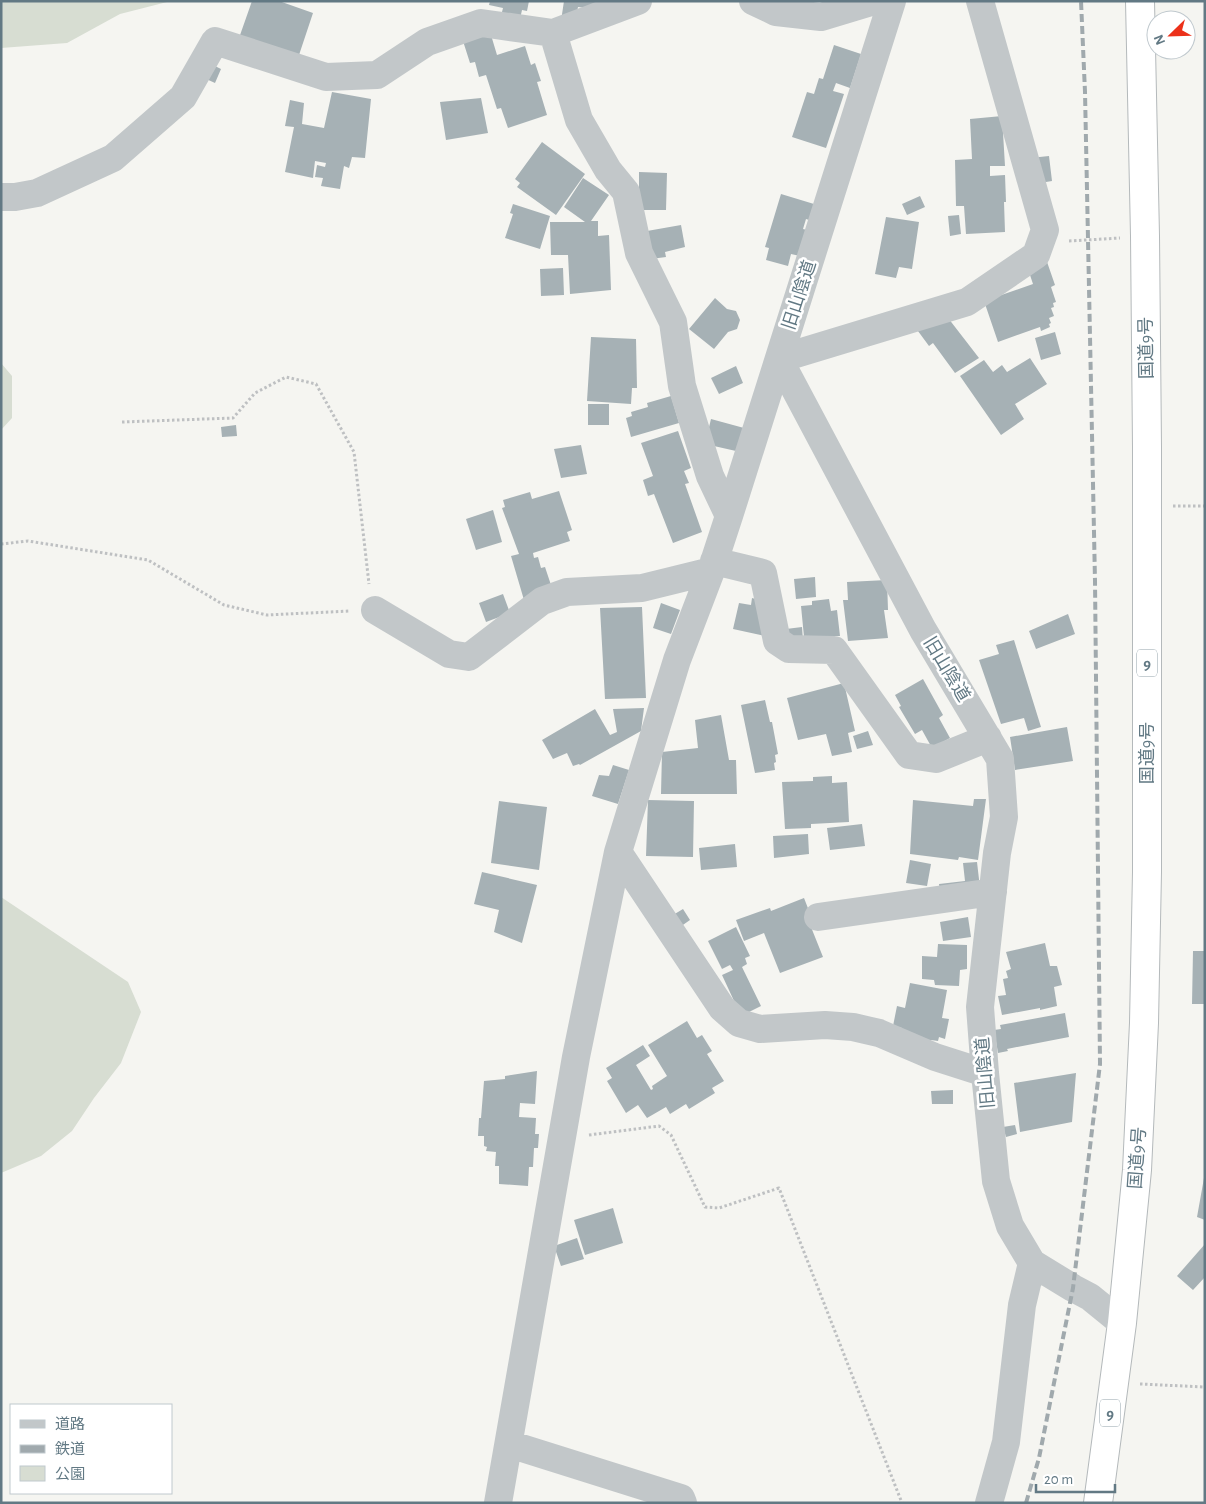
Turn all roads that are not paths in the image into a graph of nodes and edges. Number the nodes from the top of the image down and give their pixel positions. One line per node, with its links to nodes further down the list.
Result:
1 (638, 1): 7 (street)
2 (753, 1): 3 (street)
3 (874, 1)
4 (892, 1): 9 (street, 旧山陰道)
5 (980, 1): 9 (street)
6 (1140, 1): 19 (highway, 国道9号 / 9)
7 (553, 33): 8 (street); 10 (street)
8 (1, 196)
9 (779, 359): 10 (street); 13 (street, 旧山陰道)
10 (729, 516): 11 (street)
11 (712, 566): 12 (street); 13 (street); 14 (street)
12 (375, 610)
13 (988, 738): 15 (street, 旧山陰道)
14 (618, 852): 17 (street); 20 (street)
15 (994, 892): 16 (street); 17 (street, 旧山陰道)
16 (818, 917)
17 (985, 1073): 18 (street, 旧山陰道)
18 (1032, 1263): 19 (street, 旧山陰道); 23 (street)
19 (1122, 1323): 24 (highway, 国道9号 / 9)
20 (509, 1444): 21 (street); 22 (street)
21 (498, 1503)
22 (683, 1503)
23 (989, 1503)
24 (1098, 1503)

